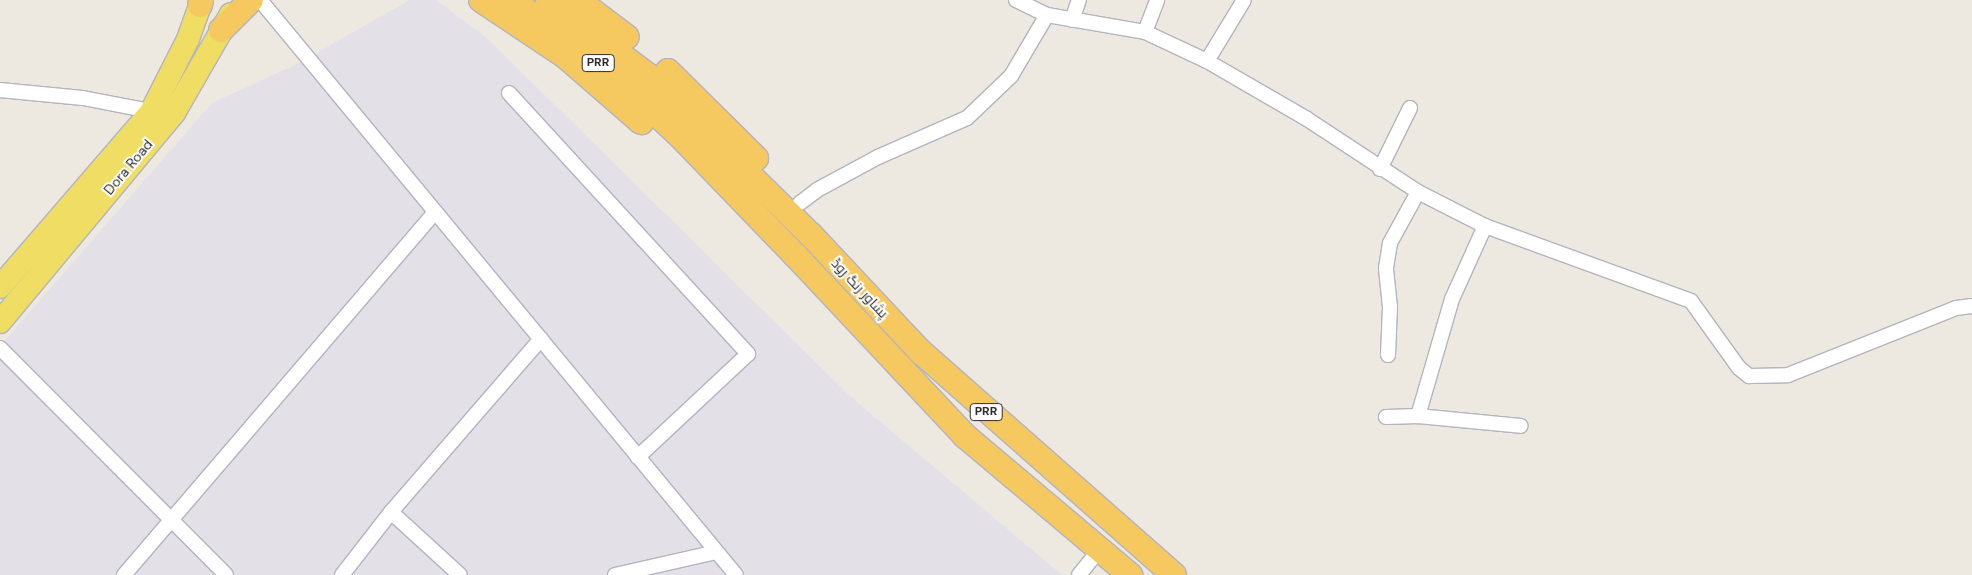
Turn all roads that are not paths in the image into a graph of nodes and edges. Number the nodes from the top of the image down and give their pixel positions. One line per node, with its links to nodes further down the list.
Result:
1 (247, 0): 13 (highway); 25 (street)
2 (481, 0): 28 (highway)
3 (510, 0): 21 (highway, پشاور رنگ روڈ / PRR)
4 (548, 0): 21 (highway, پشاور رنگ روڈ / PRR)
5 (578, 0): 24 (highway)
6 (1016, 0): 11 (street)
7 (1079, 0): 12 (street)
8 (1157, 0): 14 (street)
9 (1244, 0): 15 (street)
10 (201, 2): 19 (main road)
11 (1047, 15): 12 (street); 24 (street)
12 (1072, 20): 14 (street)
13 (221, 30): 20 (main road, Dora Road)
14 (1145, 32): 15 (street)
15 (1206, 61): 22 (street)
16 (0, 90): 19 (street)
17 (509, 93): 38 (street)
18 (1410, 108): 22 (street)
19 (151, 112): 20 (street); 29 (main road)
20 (174, 114): 31 (main road, Dora Road)
21 (688, 128): 27 (highway, پشاور رنگ روڈ / PRR); 28 (highway, پشاور رنگ روڈ / PRR)
22 (1380, 169): 23 (street)
23 (1418, 192): 26 (street); 34 (street)
24 (800, 203): 27 (highway)
25 (435, 212): 32 (street); 40 (street)
26 (1485, 226): 30 (street); 35 (street)
27 (811, 235): 51 (highway, پشاور رنگ روڈ / PRR)
28 (796, 256): 41 (highway, پشاور رنگ روڈ / PRR)
29 (0, 287)
30 (1972, 306)
31 (0, 322)
32 (541, 339): 38 (street); 39 (street)
33 (0, 348): 40 (street)
34 (1388, 355)
35 (1418, 416): 36 (street); 37 (street)
36 (1386, 417)
37 (1521, 426)
38 (638, 457): 42 (street)
39 (391, 512): 45 (street); 46 (street)
40 (172, 519): 43 (street); 44 (street)
41 (1099, 550): 49 (street); 50 (highway, پشاور رنگ روڈ / PRR)
42 (716, 552): 47 (street); 48 (street)
43 (124, 575)
44 (226, 575)
45 (342, 575)
46 (460, 575)
47 (615, 575)
48 (736, 575)
49 (1079, 575)
50 (1130, 575)
51 (1174, 575)

